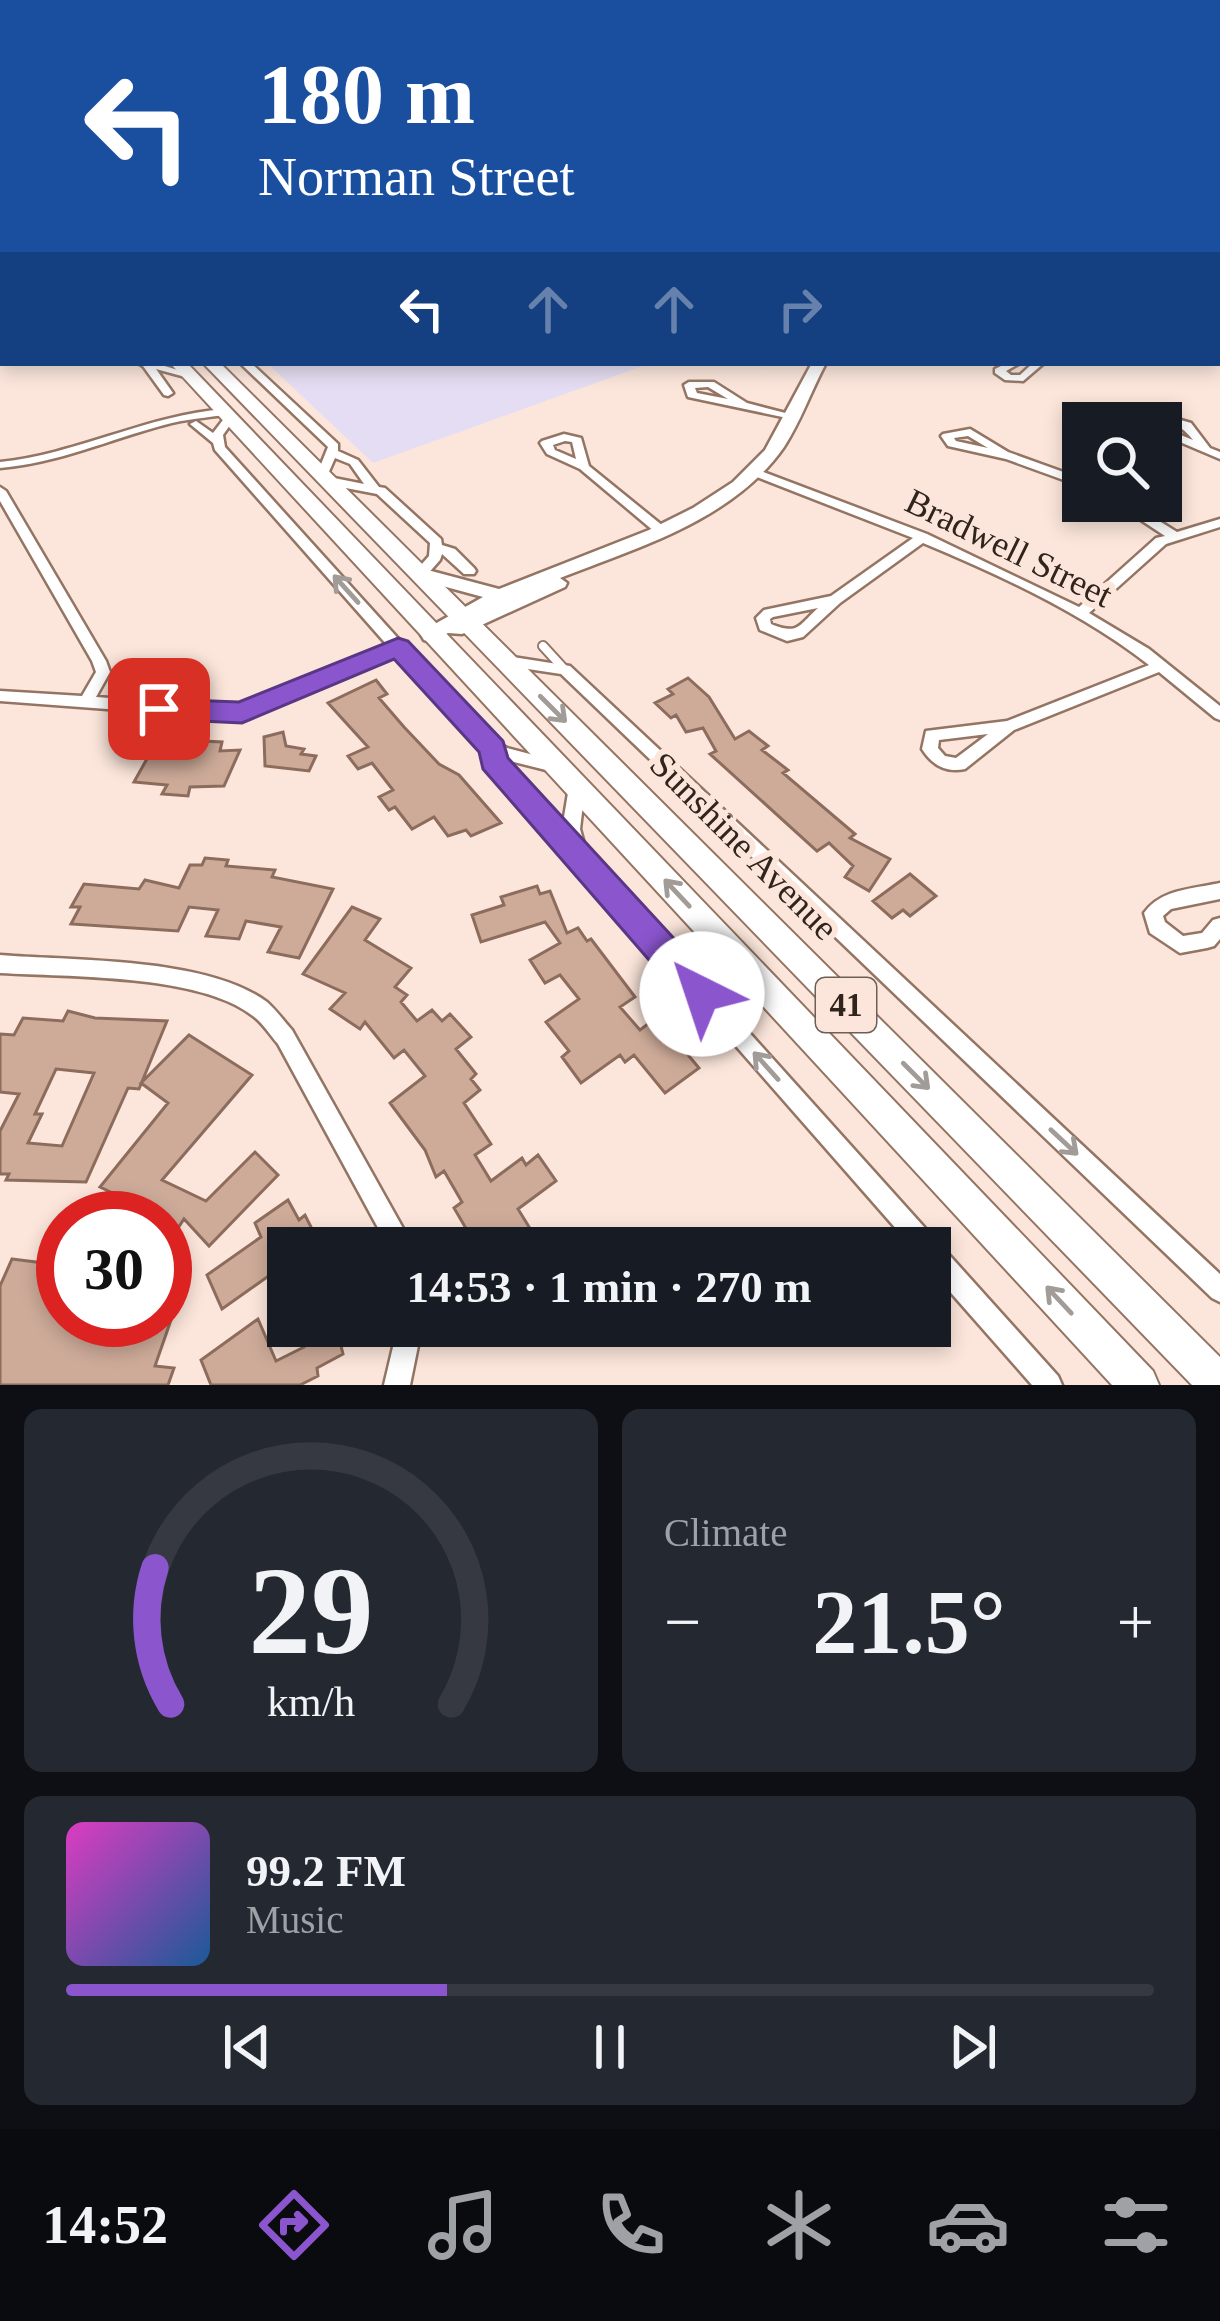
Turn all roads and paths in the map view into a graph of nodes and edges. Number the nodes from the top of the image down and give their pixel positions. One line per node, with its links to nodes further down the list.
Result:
1 (146, 366): 8 (street)
2 (214, 366): 26 (main road, Sunshine Avenue / 41)
3 (248, 366): 19 (street)
4 (817, 366): 13 (street)
5 (1009, 366): 6 (street)
6 (1036, 366)
7 (183, 369): 9 (main road, 41)
8 (168, 393)
9 (208, 394): 11 (main road, 41); 12 (street)
10 (744, 404): 13 (street)
11 (227, 415): 12 (street); 17 (street); 42 (main road, 41)
12 (176, 416): 22 (street)
13 (792, 416): 24 (street)
14 (196, 424): 17 (street)
15 (1182, 425): 18 (street)
16 (1182, 438): 18 (street)
17 (215, 440): 44 (street, one-way to 17)
18 (1205, 447): 20 (street)
19 (335, 454): 26 (street); 27 (street)
20 (1220, 456)
21 (1010, 457): 25 (street)
22 (1, 466)
23 (584, 467): 31 (street)
24 (753, 472): 31 (street); 33 (street, Bradwell Street)
25 (1062, 476)
26 (326, 478): 27 (street); 37 (main road, Sunshine Avenue / 41)
27 (374, 489): 34 (street)
28 (0, 491): 49 (street)
29 (1152, 522): 32 (street)
30 (1220, 523): 32 (street)
31 (658, 529): 35 (street)
32 (1174, 536): 40 (street)
33 (922, 537): 39 (street); 40 (street, Bradwell Street)
34 (437, 548): 36 (street); 37 (street)
35 (577, 567): 38 (street); 41 (street)
36 (469, 572)
37 (420, 574): 38 (street); 41 (main road, Sunshine Avenue / 41)
38 (500, 595): 41 (street)
39 (835, 600)
40 (1079, 614): 46 (street, Bradwell Street)
41 (465, 620): 42 (street); 45 (main road, Sunshine Avenue / 41)
42 (431, 635): 53 (main road, 41)
43 (543, 646): 47 (lane)
44 (398, 647): 49 (street); 52 (street)
45 (506, 661): 47 (street); 66 (main road, Sunshine Avenue / 41, one-way to 66)
46 (1160, 666): 50 (street, Bradwell Street); 51 (street)
47 (565, 670): 61 (street, one-way to 61)
48 (0, 696): 49 (street)
49 (86, 702)
50 (1220, 714)
51 (1009, 726)
52 (493, 749): 53 (street); 54 (street)
53 (567, 777): 54 (street); 65 (main road, 41, one-way to 53)
54 (574, 846): 59 (street, one-way to 54)
55 (1220, 891): 56 (street)
56 (1220, 926)
57 (0, 964): 58 (street)
58 (390, 1227)
59 (910, 1227)
60 (951, 1274): 64 (street)
61 (1220, 1290)
62 (405, 1347): 63 (street)
63 (397, 1385)
64 (1049, 1385)
65 (1139, 1385)
66 (1220, 1385)

